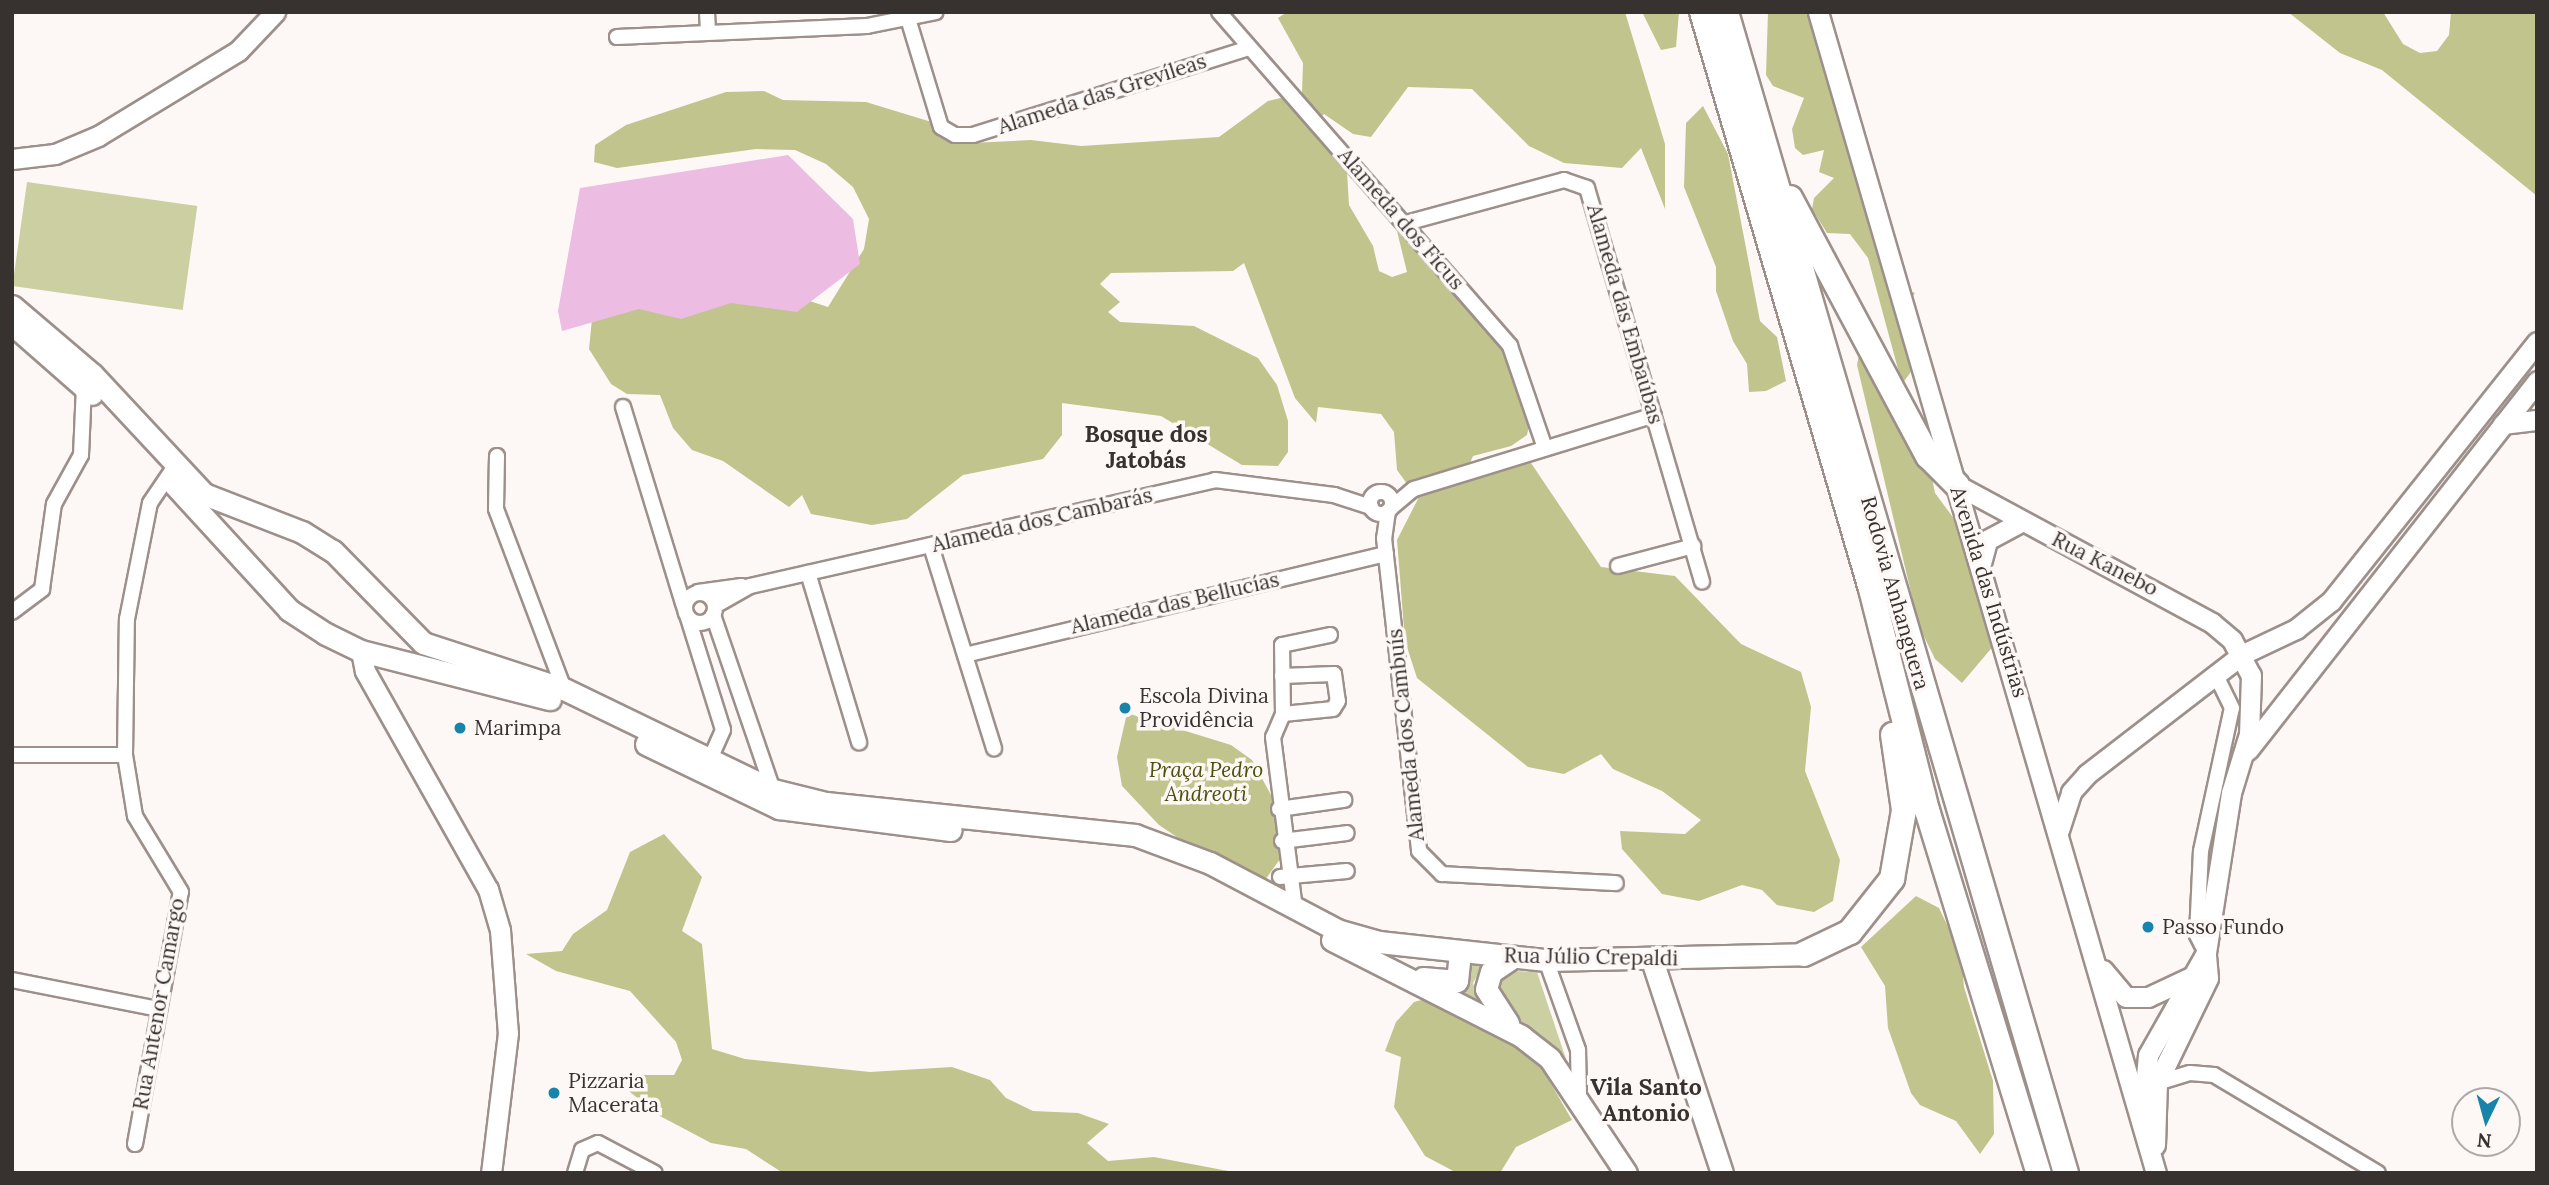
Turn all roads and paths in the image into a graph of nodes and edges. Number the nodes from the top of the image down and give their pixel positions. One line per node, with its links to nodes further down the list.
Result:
1 (275, 12): 12 (main road)
2 (707, 12): 9 (street)
3 (936, 12): 8 (street)
4 (1219, 12): 11 (street, Alameda dos Fícus)
5 (1702, 12): 43 (highway, Rodovia Anhanguera)
6 (1726, 12): 13 (highway, Rodovia Anhanguera)
7 (1818, 12): 29 (main road, Avenida das Indústrias)
8 (908, 16): 9 (street); 11 (street, Alameda das Grevíleas)
9 (708, 32): 10 (street)
10 (617, 37)
11 (1249, 47): 14 (street, Alameda dos Fícus)
12 (12, 159)
13 (1776, 186): 29 (highway); 99 (highway, Rodovia Anhanguera)
14 (1406, 223): 21 (street, Alameda das Embaúbas); 24 (street, Alameda dos Fícus)
15 (12, 306): 27 (main road)
16 (12, 324): 19 (main road)
17 (2537, 342): 26 (main road)
18 (2537, 381): 23 (main road)
19 (84, 386): 27 (main road); 46 (street)
20 (623, 407): 38 (street)
21 (1654, 415): 24 (street, Alameda dos Cambarás); 35 (street, Alameda das Embaúbas)
22 (2537, 420): 23 (main road)
23 (2503, 424): 28 (main road)
24 (1545, 448): 30 (street, Alameda dos Cambarás)
25 (497, 456): 56 (street)
26 (2446, 457): 28 (main road); 50 (main road)
27 (170, 471): 31 (main road, Rua Júlio Crepaldi); 33 (main road); 61 (street, Rua Antenor Camargo)
28 (2466, 472): 62 (main road)
29 (1957, 485): 32 (main road, Rua Kanebo); 39 (main road, Avenida das Indústrias)
30 (1381, 504): 34 (street, Alameda dos Cambarás); 36 (street, Alameda dos Cambuís)
31 (228, 507): 33 (main road); 56 (main road, Rua Júlio Crepaldi)
32 (2022, 521): 39 (main road); 50 (main road, Rua Kanebo)
33 (213, 526): 49 (main road)
34 (932, 546): 40 (street, Alameda dos Cambarás); 51 (street)
35 (1693, 547): 37 (street); 41 (street, Alameda das Embaúbas)
36 (1386, 554): 51 (street, Alameda das Bellucías); 72 (street, Alameda dos Cambuís)
37 (1618, 566)
38 (673, 568): 44 (street); 47 (street)
39 (1980, 568): 67 (main road, Avenida das Indústrias)
40 (808, 573): 42 (street, Alameda dos Cambarás); 58 (street)
41 (1702, 582)
42 (750, 586): 44 (street, Alameda dos Cambarás); 45 (street, Alameda dos Cambarás)
43 (1871, 589): 76 (highway); 98 (highway, Rodovia Anhanguera)
44 (696, 593): 45 (street); 47 (street)
45 (714, 611): 47 (street); 53 (street)
46 (12, 612)
47 (686, 612): 55 (street)
48 (1329, 635): 52 (street)
49 (361, 651): 75 (main road); 94 (main road)
50 (2243, 654): 54 (main road); 62 (main road)
51 (965, 655): 59 (street)
52 (1282, 676): 57 (street); 57 (street)
53 (734, 678): 55 (street); 64 (street)
54 (2218, 679): 67 (main road); 74 (street)
55 (709, 686): 63 (street)
56 (564, 689): 63 (main road, Rua Júlio Crepaldi)
57 (1283, 714): 66 (street)
58 (859, 742)
59 (994, 748)
60 (12, 755): 61 (street)
61 (125, 755): 83 (street, Rua Antenor Camargo)
62 (2244, 755): 74 (main road)
63 (710, 759): 64 (main road, Rua Júlio Crepaldi)
64 (773, 790): 71 (main road, Rua Júlio Crepaldi)
65 (1344, 800): 66 (street)
66 (1279, 808): 69 (street)
67 (2059, 830): 77 (main road, Avenida das Indústrias)
68 (1347, 833): 69 (street)
69 (1282, 841): 71 (street)
70 (1347, 871): 71 (street)
71 (1280, 878): 73 (main road, Rua Júlio Crepaldi)
72 (1616, 883)
73 (1460, 951): 75 (main road); 78 (main road, Rua Júlio Crepaldi)
74 (2206, 953): 81 (main road); 84 (main road)
75 (1359, 954): 85 (main road)
76 (1804, 954): 80 (main road, Rua Júlio Crepaldi)
77 (2095, 954): 81 (main road); 90 (main road, Avenida das Indústrias)
78 (1512, 958): 79 (main road, Rua Júlio Crepaldi); 85 (main road)
79 (1546, 960): 80 (main road, Rua Júlio Crepaldi); 89 (street)
80 (1652, 960): 97 (main road)
81 (2193, 976): 84 (main road)
82 (12, 980): 83 (street)
83 (159, 1009): 91 (street, Rua Antenor Camargo)
84 (2178, 1017): 86 (main road); 90 (main road)
85 (1521, 1036): 89 (main road)
86 (2171, 1051): 87 (street); 88 (main road)
87 (2190, 1073): 88 (street); 100 (street)
88 (2157, 1083): 92 (main road)
89 (1579, 1095): 96 (main road)
90 (2143, 1126): 92 (main road, Avenida das Indústrias)
91 (135, 1144)
92 (2155, 1168)
93 (575, 1171): 95 (street)
94 (491, 1173)
95 (654, 1173)
96 (1626, 1173)
97 (1722, 1173)
98 (2039, 1173)
99 (2066, 1173)
100 (2378, 1173)

